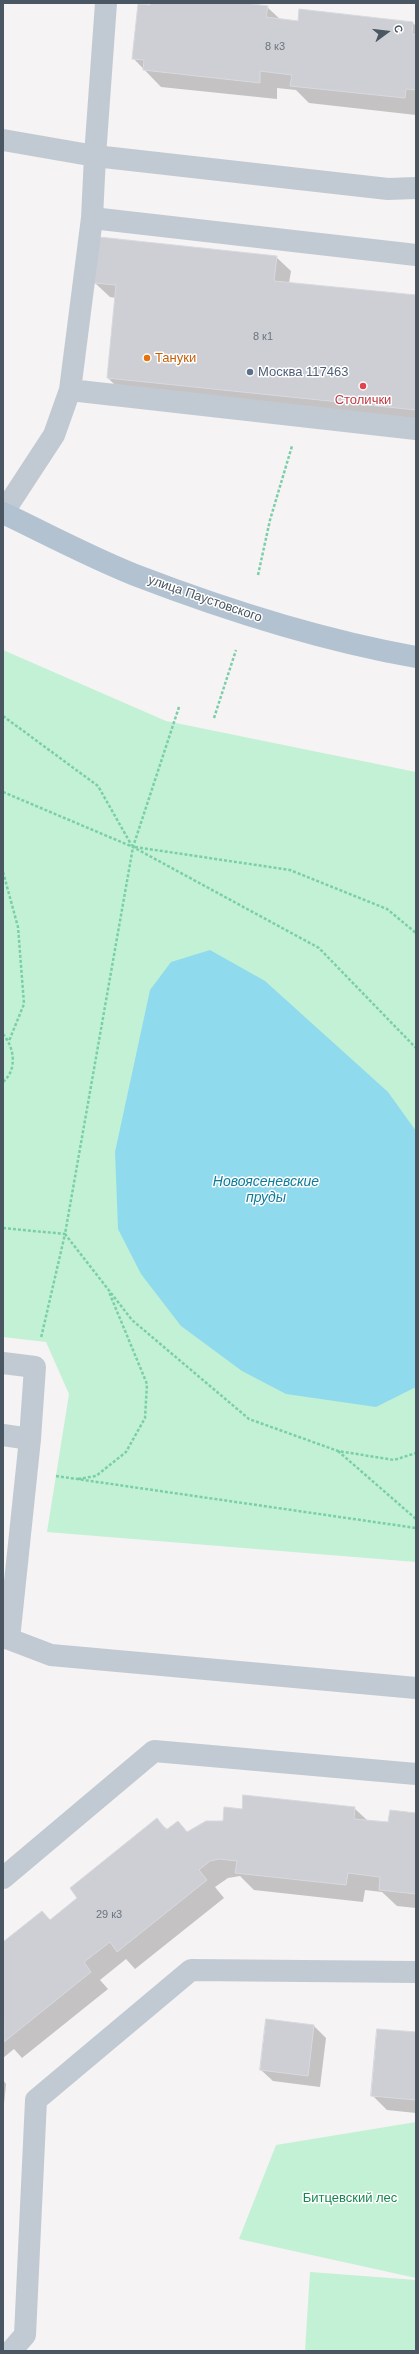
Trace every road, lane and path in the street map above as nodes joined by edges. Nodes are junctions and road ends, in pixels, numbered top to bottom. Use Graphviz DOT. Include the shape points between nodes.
graph roads {
  1 [pos="106,3"];
  2 [pos="3,140"];
  3 [pos="95,156"];
  4 [pos="416,188"];
  5 [pos="92,218"];
  6 [pos="416,255"];
  7 [pos="70,390"];
  8 [pos="301,416"];
  9 [pos="416,429"];
  10 [pos="3,513"];
  11 [pos="258,575"];
  12 [pos="236,650"];
  13 [pos="416,657"];
  14 [pos="179,707"];
  15 [pos="3,716"];
  16 [pos="214,718"];
  17 [pos="3,792"];
  18 [pos="133,847"];
  19 [pos="3,872"];
  20 [pos="416,933"];
  21 [pos="3,1034"];
  22 [pos="9,1041"];
  23 [pos="416,1042"];
  24 [pos="413,1045"];
  25 [pos="416,1048"];
  26 [pos="3,1082"];
  27 [pos="3,1228"];
  28 [pos="65,1234"];
  29 [pos="108,1288"];
  30 [pos="3,1363"];
  31 [pos="35,1367"];
  32 [pos="3,1435"];
  33 [pos="30,1439"];
  34 [pos="338,1451"];
  35 [pos="416,1453"];
  36 [pos="26,1472"];
  37 [pos="76,1479"];
  38 [pos="416,1518"];
  39 [pos="416,1528"];
  40 [pos="6,1638"];
  41 [pos="416,1688"];
  42 [pos="416,1774"];
  43 [pos="3,1878"];
  44 [pos="416,1972"];
  45 [pos="11,2351"];
  1 -- 3 [label="lane"];
  2 -- 3 [label="lane"];
  3 -- 4 [label="lane" via="388,189"];
  3 -- 5 [label="lane"];
  5 -- 6 [label="lane"];
  5 -- 7 [label="lane"];
  7 -- 8 [label="lane"];
  7 -- 10 [label="lane" via="54,435"];
  8 -- 9 [label="lane"];
  8 -- 11 [label="path" via="270,520"];
  10 -- 13 [label="main road, улица Паустовского" via="134,574 246,615 334,640"];
  12 -- 16 [label="path"];
  14 -- 18 [label="path"];
  15 -- 18 [label="path" via="98,786"];
  17 -- 18 [label="path"];
  18 -- 20 [label="path" via="290,870 387,909"];
  18 -- 24 [label="path" via="319,948"];
  18 -- 28 [label="path"];
  19 -- 22 [label="path" via="18,927 24,1004"];
  21 -- 22 [label="path"];
  22 -- 26 [label="path" via="13,1054 12,1067"];
  23 -- 24 [label="path"];
  24 -- 25 [label="path"];
  27 -- 28 [label="path"];
  28 -- 29 [label="path"];
  28 -- 31 [label="path"];
  29 -- 34 [label="path" via="132,1320 250,1418"];
  29 -- 37 [label="path" via="146,1384 145,1418 126,1452 96,1476"];
  30 -- 31 [label="lane"];
  31 -- 33 [label="lane"];
  32 -- 33 [label="lane"];
  33 -- 36 [label="lane"];
  34 -- 35 [label="path" via="394,1460"];
  34 -- 38 [label="path"];
  36 -- 37 [label="path"];
  36 -- 40 [label="lane"];
  37 -- 39 [label="path"];
  40 -- 41 [label="lane" via="51,1655"];
  42 -- 43 [label="lane" via="154,1751"];
  44 -- 45 [label="lane" via="191,1970 36,2100 26,2335"];
}
